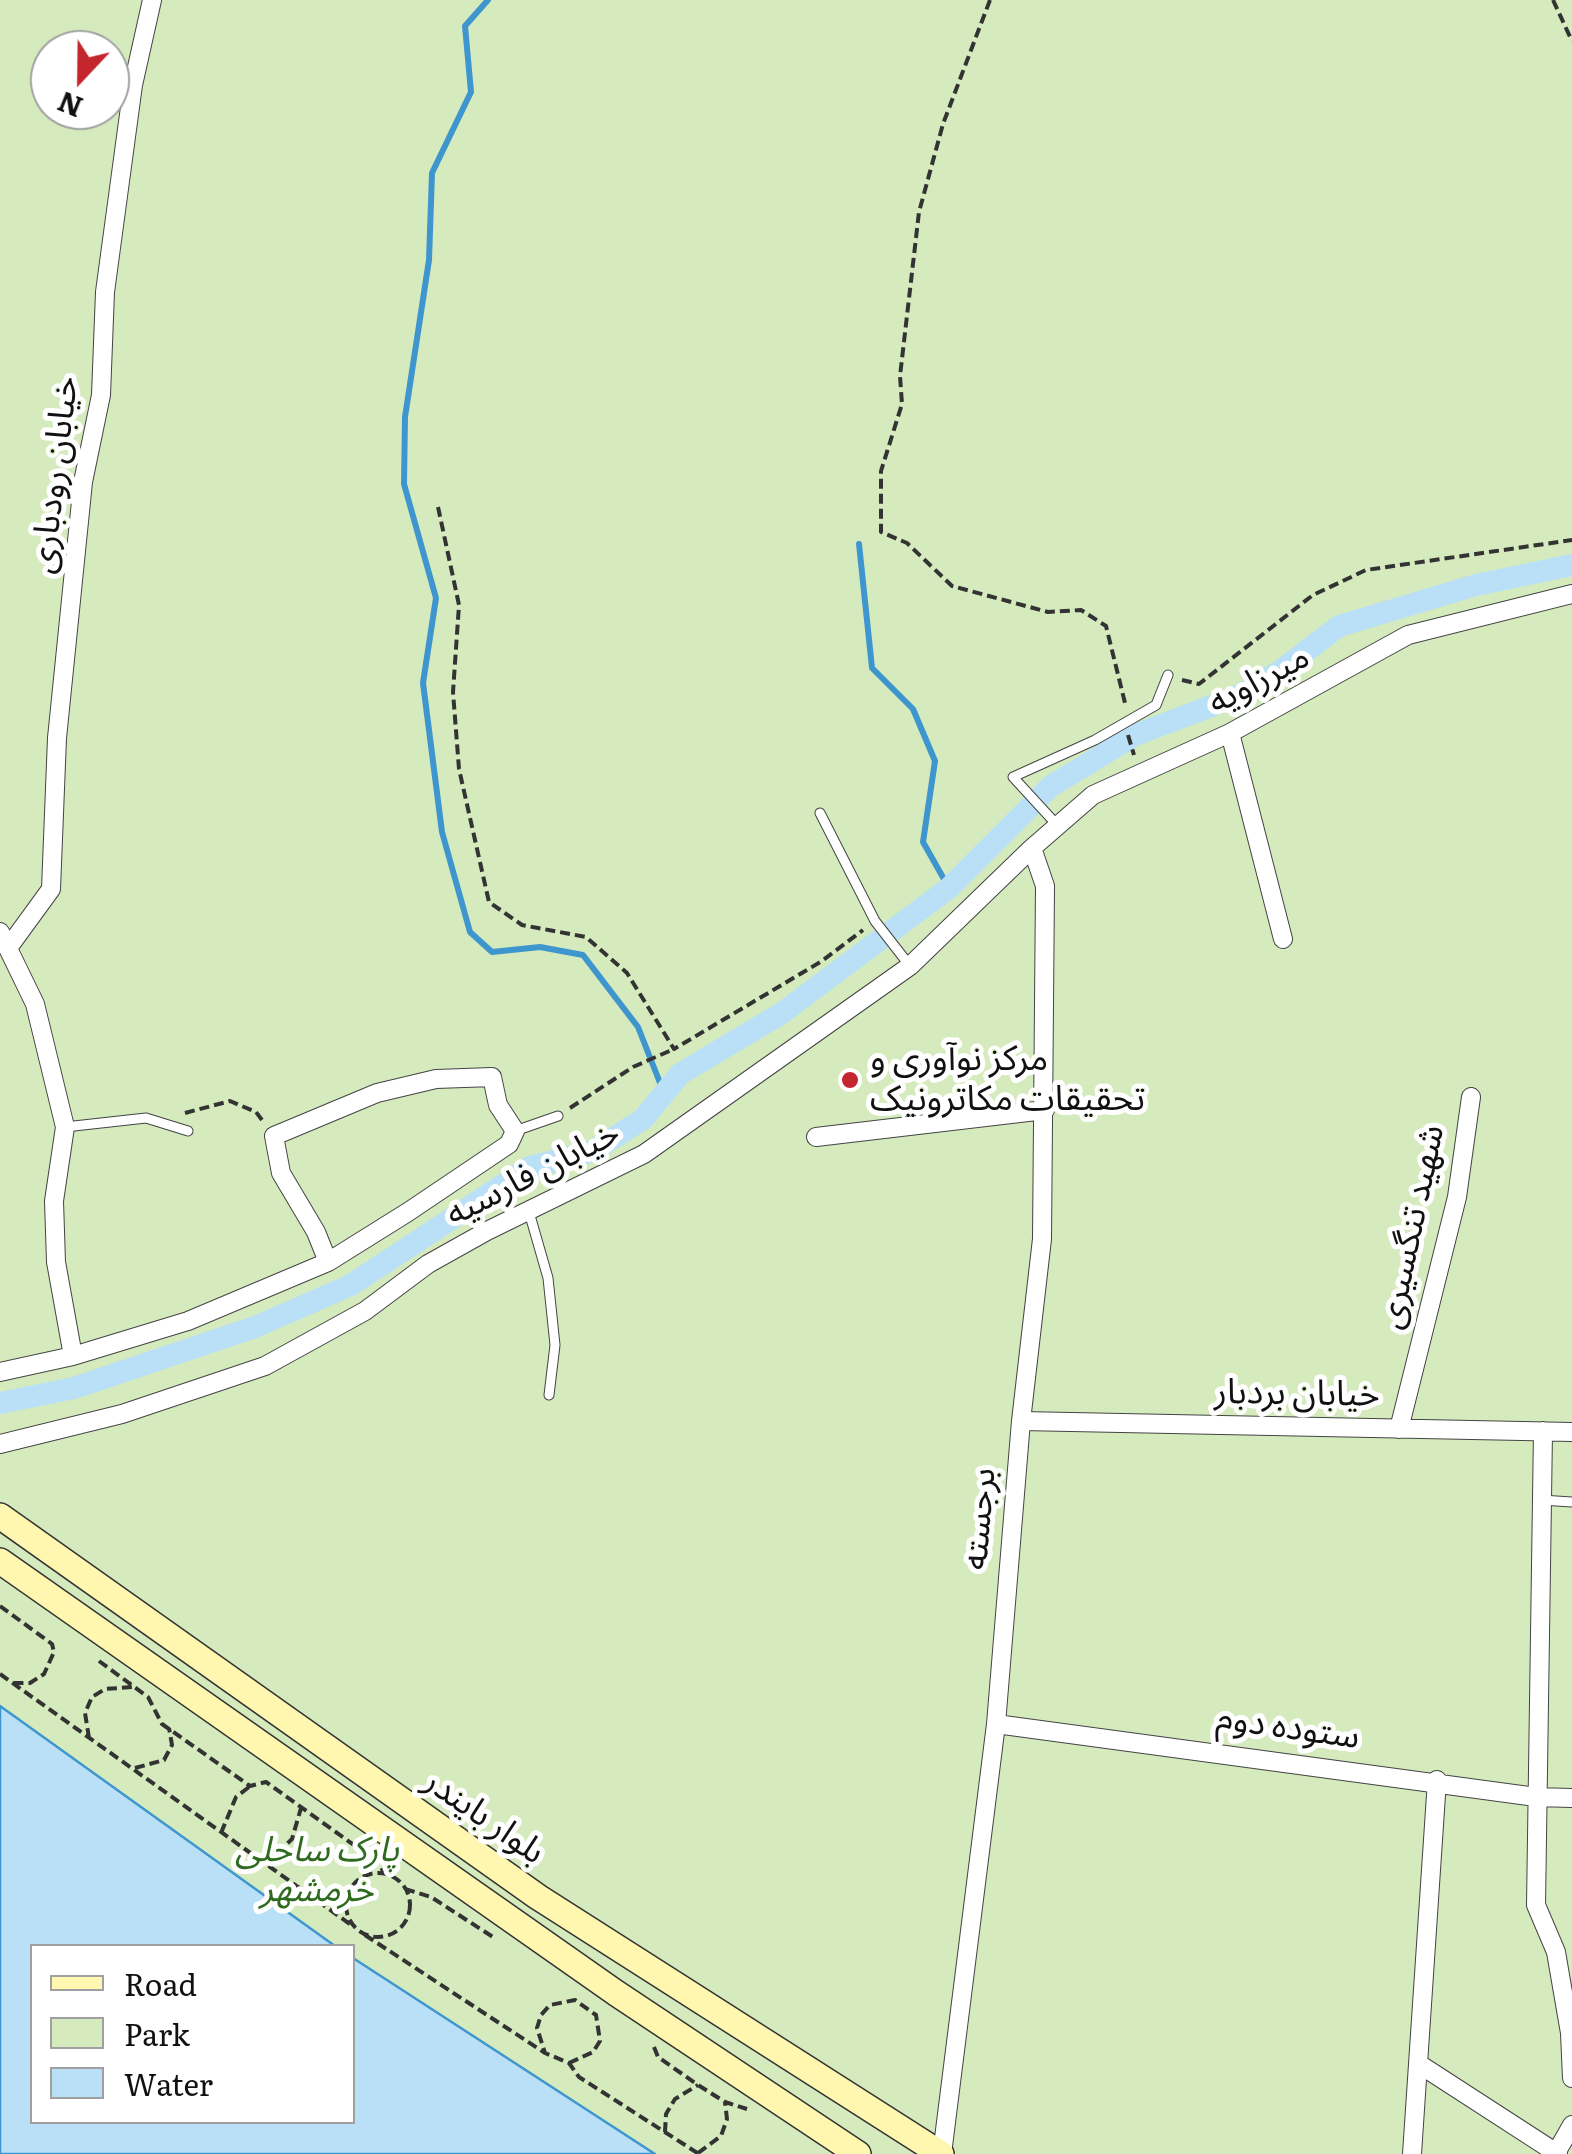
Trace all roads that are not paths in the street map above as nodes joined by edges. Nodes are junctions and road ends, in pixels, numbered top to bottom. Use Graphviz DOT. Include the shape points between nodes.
graph roads {
  1 [pos="152,0"];
  2 [pos="1572,594"];
  3 [pos="1168,676"];
  4 [pos="1230,733"];
  5 [pos="820,813"];
  6 [pos="1052,820"];
  7 [pos="1032,848"];
  8 [pos="1283,939"];
  9 [pos="4,940"];
  10 [pos="910,966"];
  11 [pos="1471,1096"];
  12 [pos="1045,1110"];
  13 [pos="558,1116"];
  14 [pos="65,1126"];
  15 [pos="188,1130"];
  16 [pos="515,1131"];
  17 [pos="816,1137"];
  18 [pos="528,1212"];
  19 [pos="328,1262"];
  20 [pos="73,1356"];
  21 [pos="0,1372"];
  22 [pos="549,1395"];
  23 [pos="1021,1422"];
  24 [pos="1399,1429"];
  25 [pos="1543,1431"];
  26 [pos="1572,1432"];
  27 [pos="0,1444"];
  28 [pos="1541,1500"];
  29 [pos="1572,1502"];
  30 [pos="0,1516"];
  31 [pos="0,1561"];
  32 [pos="996,1724"];
  33 [pos="1437,1780"];
  34 [pos="1536,1797"];
  35 [pos="1572,1798"];
  36 [pos="637,1962"];
  37 [pos="616,1994"];
  38 [pos="1419,2064"];
  39 [pos="1572,2078"];
  40 [pos="1572,2126"];
  41 [pos="858,2154"];
  42 [pos="942,2154"];
  43 [pos="1412,2154"];
  44 [pos="1557,2154"];
  1 -- 9 [label="street, خیابان رودباری" via="104,292 101,395 83,482 57,738 51,889"];
  2 -- 4 [label="street, میرزاویه" via="1408,635"];
  3 -- 6 [label="lane" via="1156,705 1128,727 1013,777"];
  4 -- 6 [label="street, میرزاویه"];
  4 -- 8 [label="street"];
  5 -- 10 [label="lane" via="878,926"];
  6 -- 7 [label="street, میرزاویه"];
  7 -- 10 [label="street, خیابان فارسیه"];
  7 -- 12 [label="street, برجسته" via="1045,886"];
  9 -- 14 [label="street" via="35,1004"];
  10 -- 18 [label="street, خیابان فارسیه" via="644,1154"];
  11 -- 24 [label="street, شهید تنگسیری" via="1457,1198"];
  12 -- 17 [label="street"];
  12 -- 23 [label="street, برجسته" via="1042,1239"];
  13 -- 16 [label="lane"];
  14 -- 15 [label="lane" via="146,1118"];
  14 -- 20 [label="street" via="54,1200 56,1262"];
  16 -- 19 [label="street, خیابان فارسیه" via="509,1144"];
  16 -- 19 [label="street, خیابان فارسیه" via="498,1105 492,1077 436,1079 377,1093 274,1136 281,1173"];
  18 -- 22 [label="lane" via="548,1278 556,1345"];
  18 -- 27 [label="street, خیابان فارسیه" via="265,1366 122,1414"];
  19 -- 20 [label="street, خیابان فارسیه" via="188,1321"];
  20 -- 21 [label="street, خیابان فارسیه"];
  23 -- 24 [label="street, خیابان بردبار"];
  23 -- 32 [label="street, برجسته"];
  24 -- 25 [label="street, خیابان بردبار"];
  25 -- 26 [label="street, خیابان بردبار"];
  25 -- 28 [label="street"];
  28 -- 29 [label="lane"];
  28 -- 34 [label="street"];
  30 -- 36 [label="street, بلوار بایندر"];
  31 -- 37 [label="street, بلوار بایندر"];
  32 -- 33 [label="street, ستوده دوم"];
  32 -- 42 [label="street, برجسته"];
  33 -- 34 [label="street, ستوده دوم"];
  33 -- 38 [label="street"];
  34 -- 35 [label="street, ستوده دوم"];
  34 -- 39 [label="street" via="1536,1905 1556,1952"];
  36 -- 37 [label="street"];
  36 -- 42 [label="street, بلوار بایندر"];
  37 -- 41 [label="street, بلوار بایندر"];
  38 -- 43 [label="street"];
  38 -- 44 [label="street"];
  40 -- 44 [label="street"];
}
